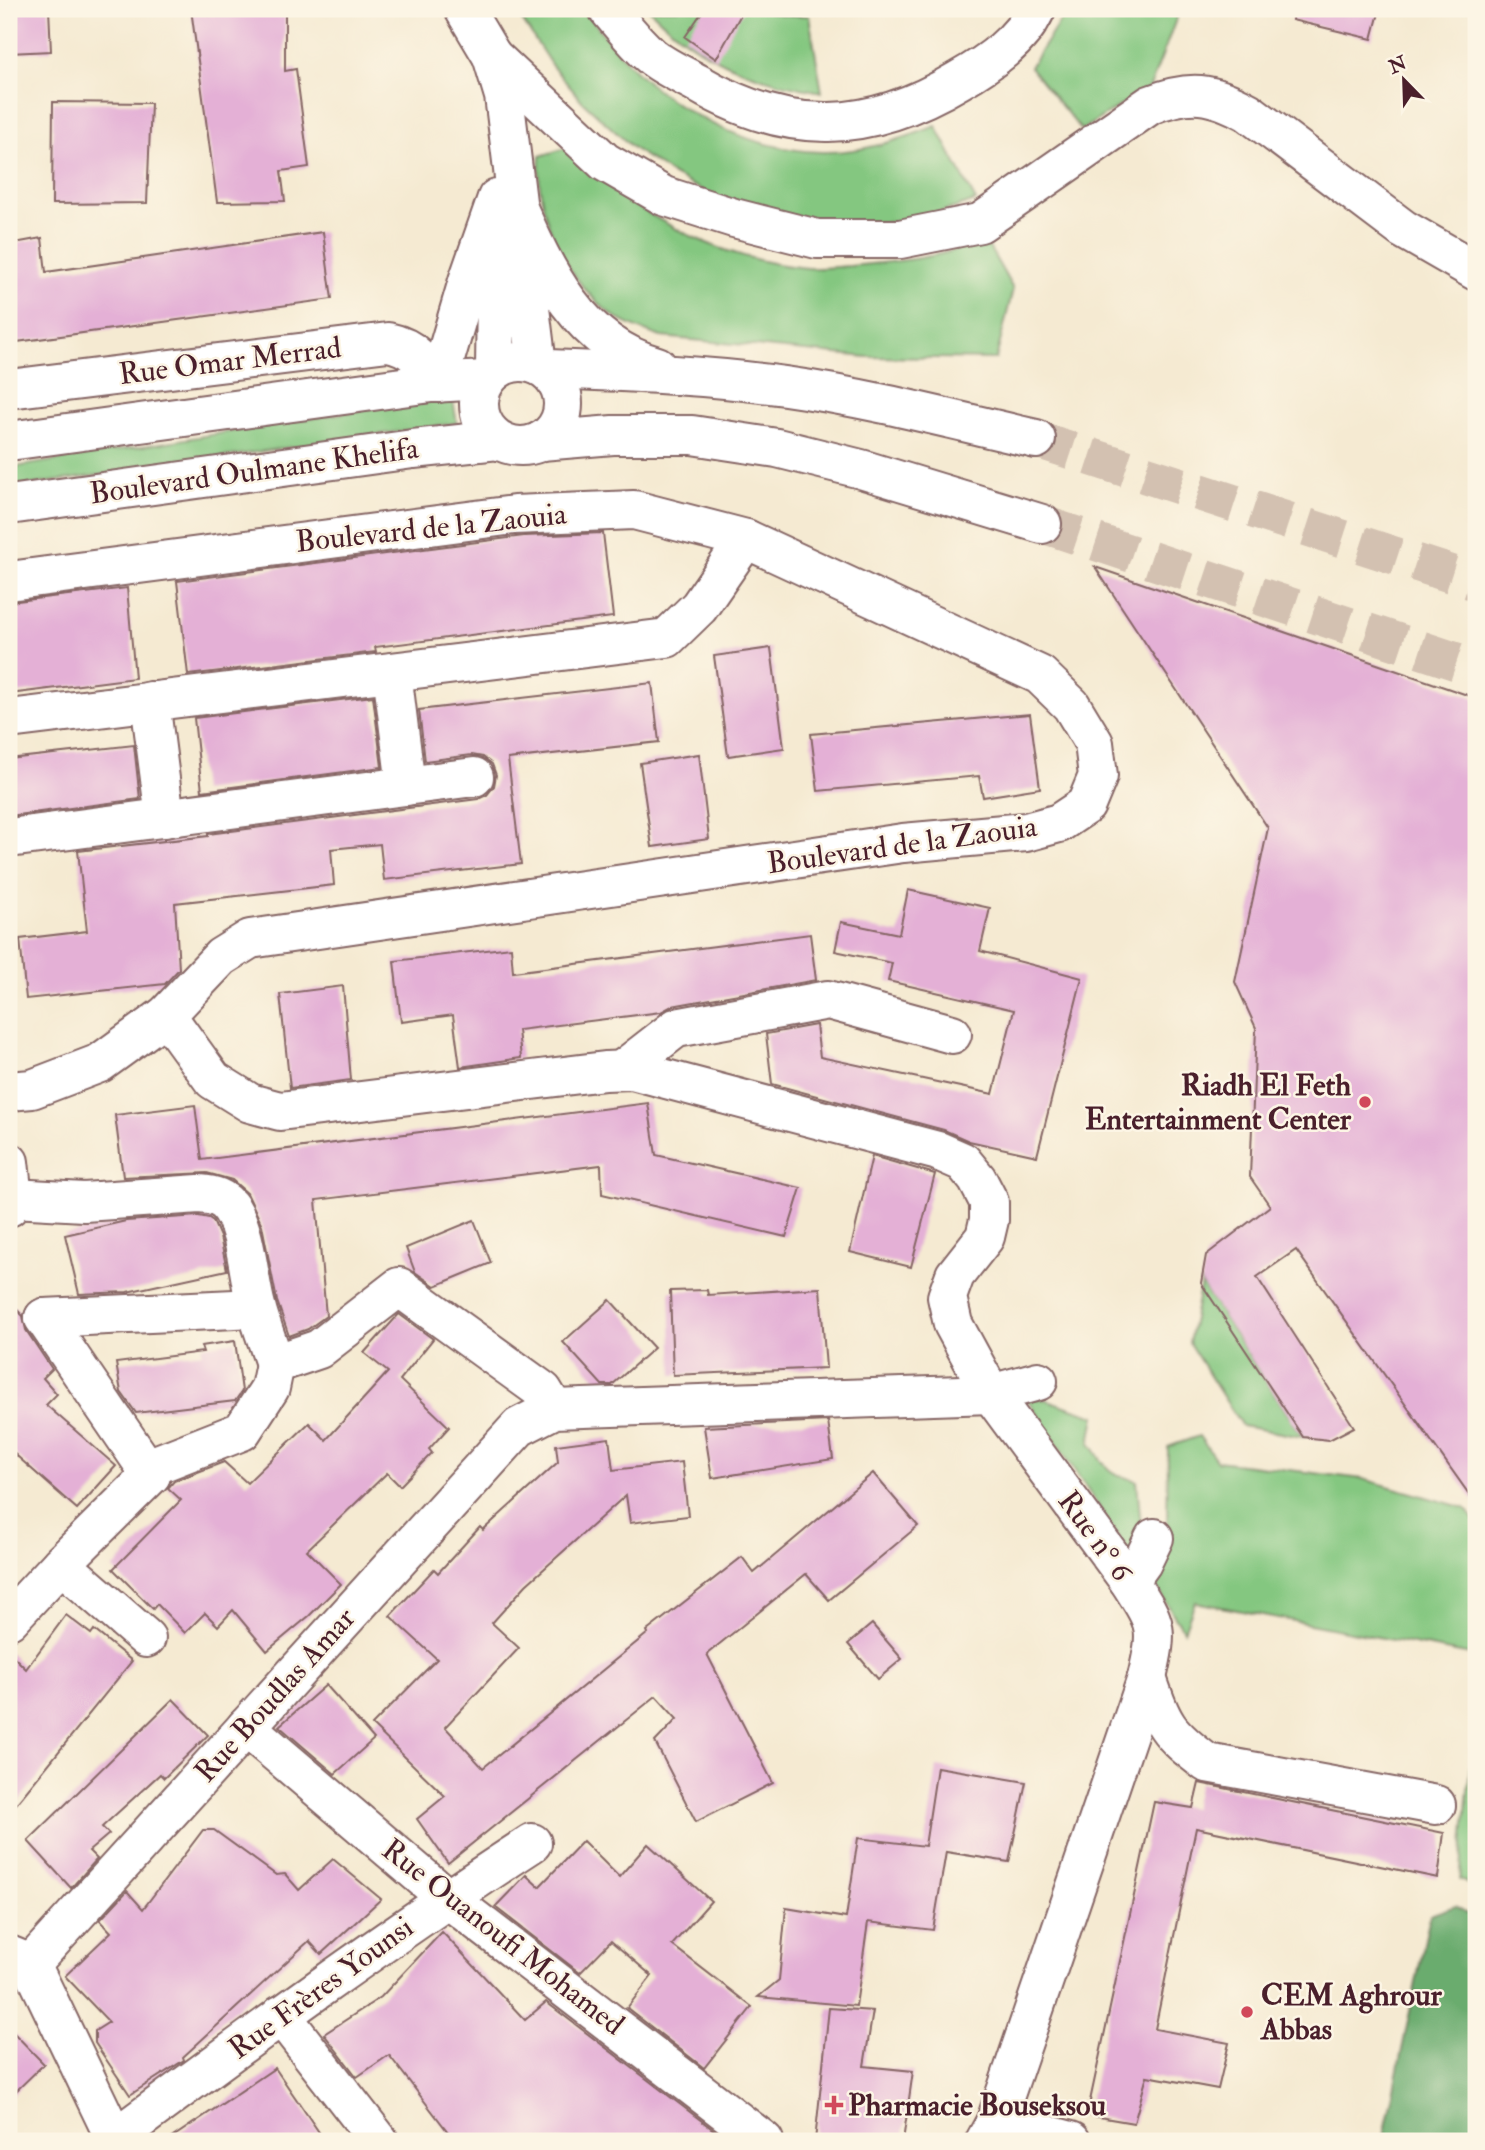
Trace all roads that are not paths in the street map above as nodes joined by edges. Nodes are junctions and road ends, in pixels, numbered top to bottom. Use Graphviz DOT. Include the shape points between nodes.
graph roads {
  1 [pos="464,9"];
  2 [pos="608,9"];
  3 [pos="1036,9"];
  4 [pos="492,56"];
  5 [pos="507,201"];
  6 [pos="1476,271"];
  7 [pos="541,367"];
  8 [pos="491,375"];
  9 [pos="699,377"];
  10 [pos="435,383"];
  11 [pos="9,389"];
  12 [pos="1036,439"];
  13 [pos="498,440"];
  14 [pos="9,441"];
  15 [pos="541,441"];
  16 [pos="9,505"];
  17 [pos="1042,524"];
  18 [pos="746,539"];
  19 [pos="9,581"];
  20 [pos="392,671"];
  21 [pos="150,701"];
  22 [pos="9,719"];
  23 [pos="474,777"];
  24 [pos="406,786"];
  25 [pos="165,818"];
  26 [pos="9,838"];
  27 [pos="166,1015"];
  28 [pos="952,1034"];
  29 [pos="622,1070"];
  30 [pos="9,1091"];
  31 [pos="10,1189"];
  32 [pos="256,1308"];
  33 [pos="275,1364"];
  34 [pos="1038,1381"];
  35 [pos="991,1394"];
  36 [pos="554,1409"];
  37 [pos="151,1475"];
  38 [pos="1154,1538"];
  39 [pos="61,1564"];
  40 [pos="1129,1581"];
  41 [pos="9,1620"];
  42 [pos="146,1638"];
  43 [pos="1147,1678"];
  44 [pos="246,1727"];
  45 [pos="1436,1805"];
  46 [pos="532,1843"];
  47 [pos="447,1898"];
  48 [pos="20,1960"];
  49 [pos="281,2015"];
  50 [pos="990,2131"];
  51 [pos="116,2140"];
  52 [pos="379,2141"];
  53 [pos="764,2141"];
  54 [pos="1071,2141"];
  1 -- 4 [label="street"];
  2 -- 3 [label="street" via="652,57 713,93 762,114 800,122 870,118 947,88 1003,52"];
  4 -- 5 [label="street" via="506,104"];
  4 -- 6 [label="street" via="605,162 664,196 817,239 900,239 980,223 1150,105 1176,95 1205,95 1248,112 1403,229"];
  5 -- 7 [label="street"];
  5 -- 8 [label="street"];
  5 -- 9 [label="street" via="584,324 629,355"];
  5 -- 10 [label="street" via="468,281"];
  7 -- 8 [label="street" via="515,362"];
  7 -- 9 [label="street"];
  7 -- 15 [label="street" via="560,388 562,412"];
  8 -- 10 [label="street"];
  8 -- 13 [label="street" via="480,392 478,406 488,431"];
  9 -- 12 [label="street" via="865,400"];
  10 -- 11 [label="street, Rue Omar Merrad" via="412,350 387,342"];
  10 -- 14 [label="street"];
  13 -- 15 [label="street" via="519,446"];
  13 -- 16 [label="street, Boulevard Oulmane Khelifa"];
  15 -- 17 [label="street" via="692,435 777,448"];
  18 -- 19 [label="street, Boulevard de la Zaouia" via="634,510 514,514"];
  18 -- 20 [label="street" via="699,607 667,638"];
  18 -- 27 [label="street, Boulevard de la Zaouia" via="1040,675 1071,705 1094,743 1098,776 1086,805 1059,823 1027,832 903,843 250,939 221,957"];
  20 -- 21 [label="street"];
  20 -- 24 [label="street"];
  21 -- 22 [label="street"];
  21 -- 25 [label="street"];
  23 -- 24 [label="street"];
  24 -- 25 [label="street"];
  25 -- 26 [label="street"];
  27 -- 29 [label="street" via="213,1080 250,1102 280,1111"];
  27 -- 30 [label="street, Boulevard de la Zaouia" via="100,1063 32,1089"];
  28 -- 29 [label="street" via="828,1000 676,1028"];
  29 -- 35 [label="street, Rue n° 6" via="937,1151 963,1163 989,1202 989,1220 985,1237 955,1275 947,1297 953,1324"];
  31 -- 32 [label="street" via="84,1202 214,1195 225,1201 238,1224"];
  32 -- 33 [label="street"];
  32 -- 37 [label="street" via="44,1318"];
  33 -- 36 [label="street" via="319,1349 399,1287 543,1391"];
  33 -- 37 [label="street" via="270,1388 242,1431 150,1467"];
  34 -- 35 [label="street"];
  35 -- 36 [label="street"];
  35 -- 40 [label="street, Rue n° 6"];
  36 -- 44 [label="street, Rue Boudlas Amar" via="519,1427"];
  37 -- 39 [label="street"];
  38 -- 40 [label="street"];
  39 -- 41 [label="street"];
  39 -- 42 [label="street"];
  40 -- 43 [label="street, Rue n° 6" via="1155,1626"];
  43 -- 45 [label="street" via="1161,1719 1177,1740 1207,1763"];
  43 -- 50 [label="street, Rue n° 6"];
  44 -- 47 [label="street, Rue Ouanoufi Mohamed"];
  44 -- 48 [label="street, Rue Boudlas Amar"];
  46 -- 47 [label="street, Rue Frères Younsi"];
  47 -- 49 [label="street, Rue Frères Younsi"];
  47 -- 53 [label="street, Rue Ouanoufi Mohamed"];
  48 -- 51 [label="street"];
  49 -- 51 [label="street, Rue Frères Younsi"];
  49 -- 52 [label="street"];
  50 -- 54 [label="street"];
}
